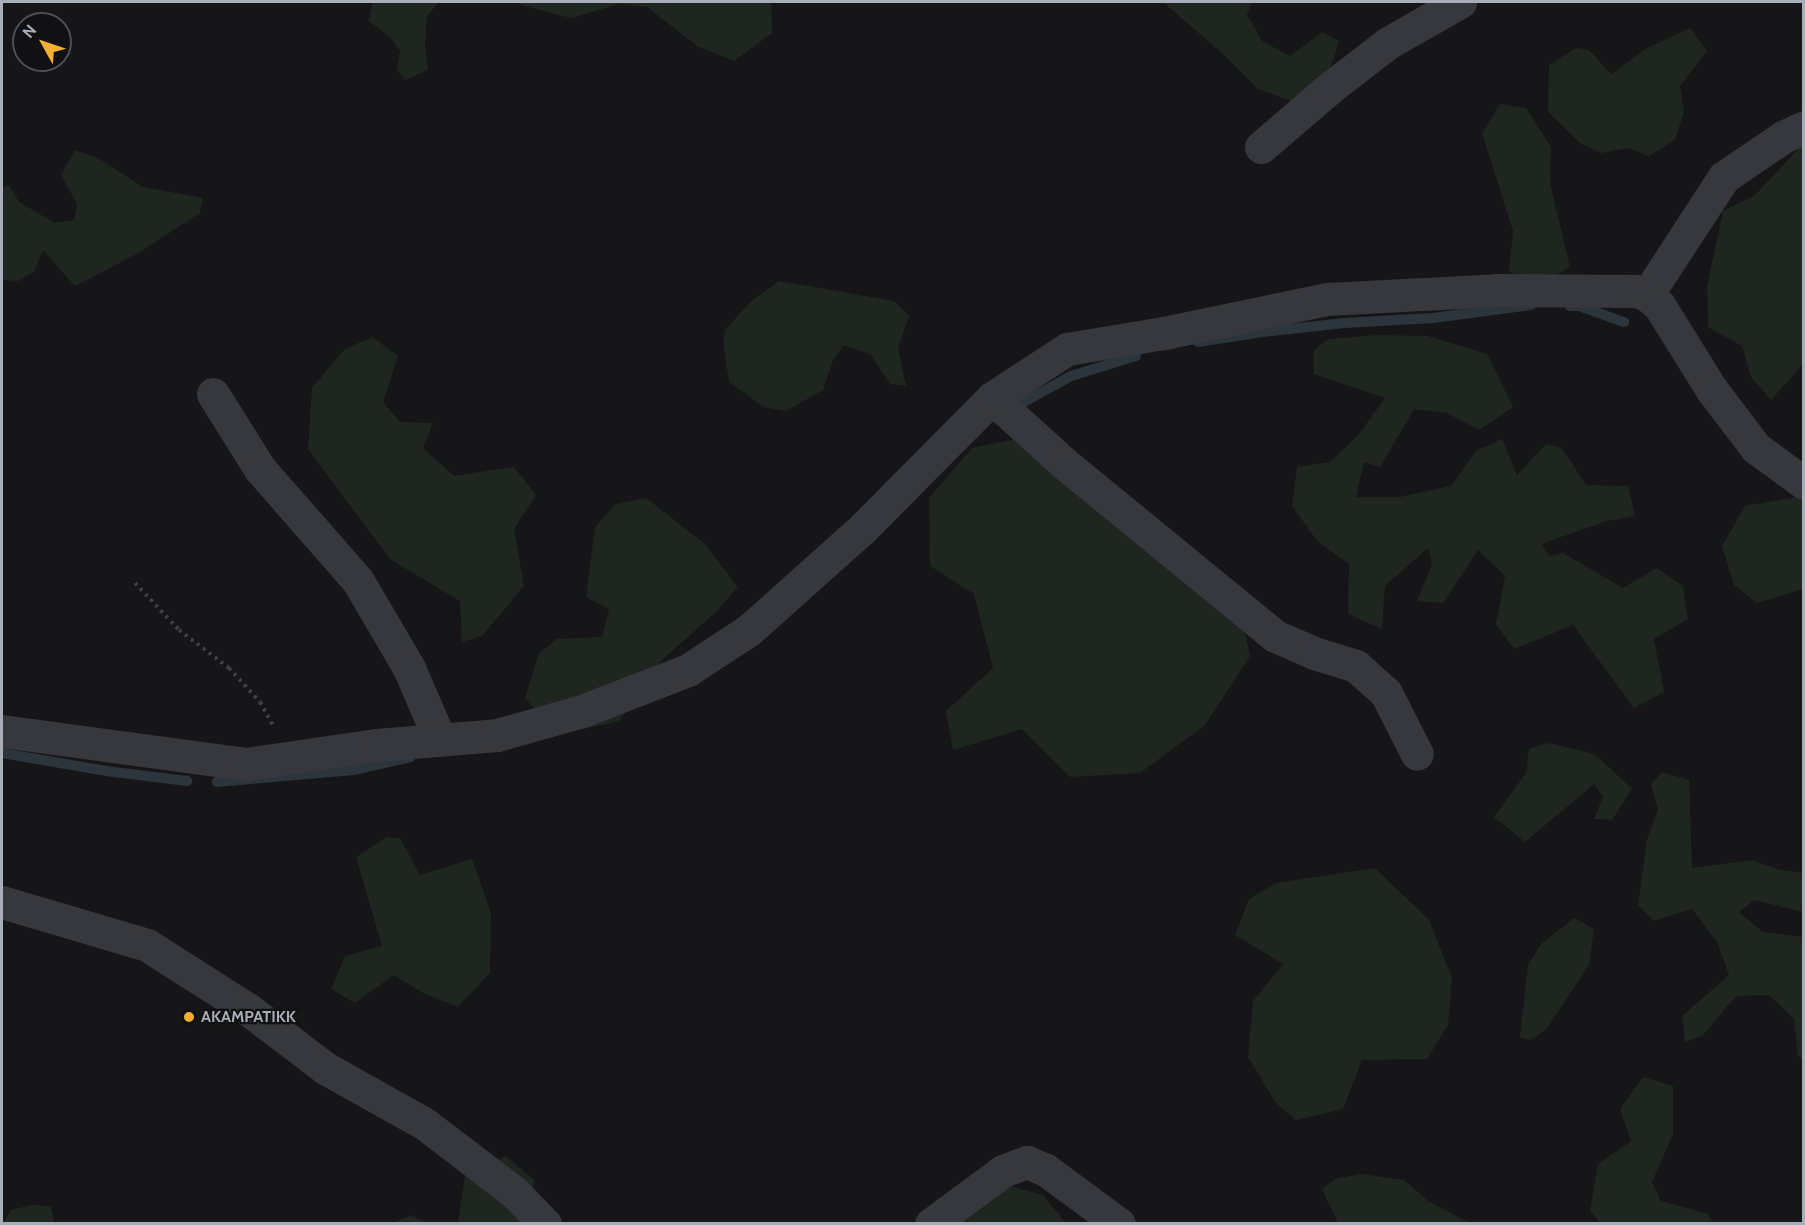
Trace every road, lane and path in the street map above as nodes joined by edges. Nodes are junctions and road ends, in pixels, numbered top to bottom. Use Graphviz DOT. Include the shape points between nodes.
graph roads {
  1 [pos="1460,2"];
  2 [pos="1803,127"];
  3 [pos="1261,147"];
  4 [pos="1647,295"];
  5 [pos="213,394"];
  6 [pos="992,398"];
  7 [pos="1803,483"];
  8 [pos="135,583"];
  9 [pos="2,731"];
  10 [pos="440,740"];
  11 [pos="1418,754"];
  12 [pos="285,759"];
  13 [pos="2,902"];
  14 [pos="545,1224"];
  15 [pos="931,1224"];
  16 [pos="1119,1224"];
  1 -- 3 [label="street" via="1388,43"];
  2 -- 4 [label="street" via="1724,177"];
  4 -- 6 [label="street" via="1636,291 1497,290 1327,299 1067,349"];
  4 -- 7 [label="street" via="1659,305 1712,390 1756,448"];
  5 -- 10 [label="street" via="260,469 358,581 409,668"];
  6 -- 10 [label="street" via="863,528 749,630 688,670 582,711 497,735"];
  6 -- 11 [label="street" via="1065,464 1275,636 1356,666 1386,693"];
  8 -- 12 [label="path" via="179,630 228,668 260,702"];
  9 -- 12 [label="street" via="247,764"];
  10 -- 12 [label="street"];
  13 -- 14 [label="street" via="147,945 249,1010 325,1068 425,1124 514,1192"];
  15 -- 16 [label="street" via="1003,1171 1027,1162 1046,1170"];
}
